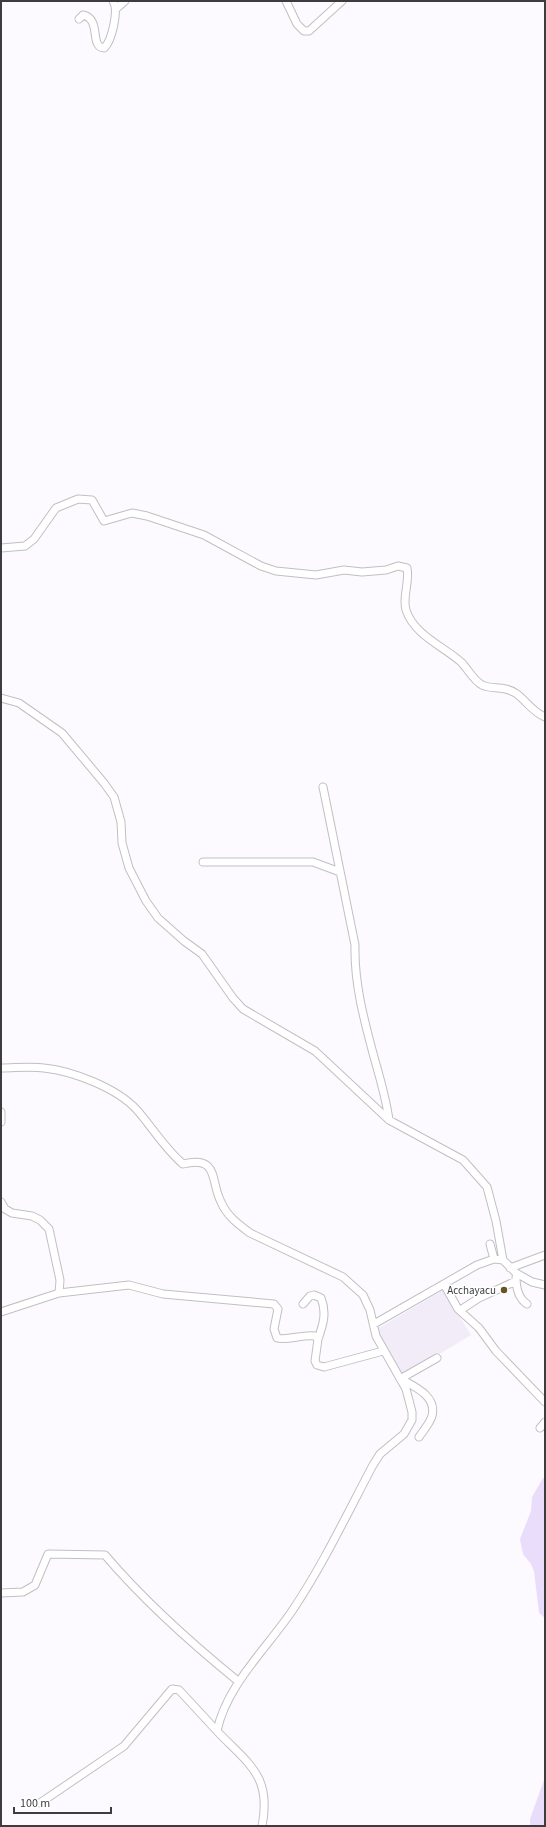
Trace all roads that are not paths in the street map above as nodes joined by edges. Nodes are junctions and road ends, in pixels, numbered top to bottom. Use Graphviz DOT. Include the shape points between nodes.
graph roads {
  1 [pos="113,1"];
  2 [pos="125,1"];
  3 [pos="286,1"];
  4 [pos="342,1"];
  5 [pos="116,9"];
  6 [pos="79,18"];
  7 [pos="1,548"];
  8 [pos="1,698"];
  9 [pos="545,717"];
  10 [pos="323,787"];
  11 [pos="203,862"];
  12 [pos="340,872"];
  13 [pos="1,1068"];
  14 [pos="1,1112"];
  15 [pos="389,1120"];
  16 [pos="1,1122"];
  17 [pos="1,1202"];
  18 [pos="490,1244"];
  19 [pos="545,1255"];
  20 [pos="494,1259"];
  21 [pos="503,1260"];
  22 [pos="513,1270"];
  23 [pos="516,1281"];
  24 [pos="444,1284"];
  25 [pos="545,1285"];
  26 [pos="59,1293"];
  27 [pos="303,1304"];
  28 [pos="527,1304"];
  29 [pos="462,1309"];
  30 [pos="1,1312"];
  31 [pos="374,1324"];
  32 [pos="318,1339"];
  33 [pos="383,1351"];
  34 [pos="437,1358"];
  35 [pos="400,1379"];
  36 [pos="545,1402"];
  37 [pos="419,1437"];
  38 [pos="1,1593"];
  39 [pos="239,1682"];
  40 [pos="217,1731"];
  41 [pos="40,1803"];
  42 [pos="262,1826"];
  1 -- 5 [label="street"];
  2 -- 5 [label="street"];
  3 -- 4 [label="street" via="297,24 304,31 309,31"];
  5 -- 6 [label="street" via="109,44 104,48 97,44 93,21 89,16 83,15"];
  7 -- 9 [label="street" via="25,546 56,508 78,499 92,500 104,521 132,513 147,516 204,535 276,572 316,575 344,570 362,572 398,566 407,568 409,577 405,597 406,610 412,622 432,642 461,663 482,685 511,691 536,713"];
  8 -- 15 [label="street" via="19,703 62,733 104,783 114,798 129,868 158,918 202,954 243,1009 315,1051"];
  10 -- 12 [label="street"];
  11 -- 12 [label="street" via="313,862"];
  12 -- 15 [label="street" via="355,945 356,976"];
  13 -- 31 [label="street" via="66,1071 125,1099 177,1160 182,1164 202,1164 214,1172 220,1201 238,1225 344,1277 363,1295"];
  14 -- 16 [label="street"];
  15 -- 21 [label="street" via="463,1160 474,1171 487,1187 498,1227"];
  17 -- 26 [label="street" via="4,1209 36,1218 50,1229 60,1280"];
  18 -- 20 [label="street"];
  19 -- 22 [label="street"];
  20 -- 21 [label="street"];
  20 -- 24 [label="street" via="477,1265"];
  21 -- 22 [label="street"];
  22 -- 23 [label="street"];
  22 -- 25 [label="street" via="532,1282"];
  23 -- 28 [label="street" via="518,1292"];
  23 -- 29 [label="street"];
  24 -- 31 [label="street"];
  24 -- 36 [label="street" via="458,1309 479,1328 496,1351"];
  26 -- 30 [label="street"];
  26 -- 32 [label="street" via="129,1285 163,1294 274,1304 278,1309 274,1329 277,1338 305,1335"];
  27 -- 32 [label="street" via="314,1295 321,1298 325,1307"];
  31 -- 33 [label="street"];
  32 -- 33 [label="street" via="315,1361 317,1365 324,1367"];
  33 -- 35 [label="street"];
  34 -- 35 [label="street"];
  35 -- 37 [label="street" via="428,1396 432,1404 432,1416"];
  35 -- 39 [label="street" via="410,1398 412,1420 404,1434 380,1454 373,1464 307,1587"];
  38 -- 39 [label="street" via="23,1592 35,1585 48,1554 105,1555 188,1641"];
  39 -- 40 [label="street" via="220,1717"];
  40 -- 41 [label="street" via="179,1690 172,1689 124,1746"];
  40 -- 42 [label="street" via="246,1760 259,1778 264,1803"];
}
